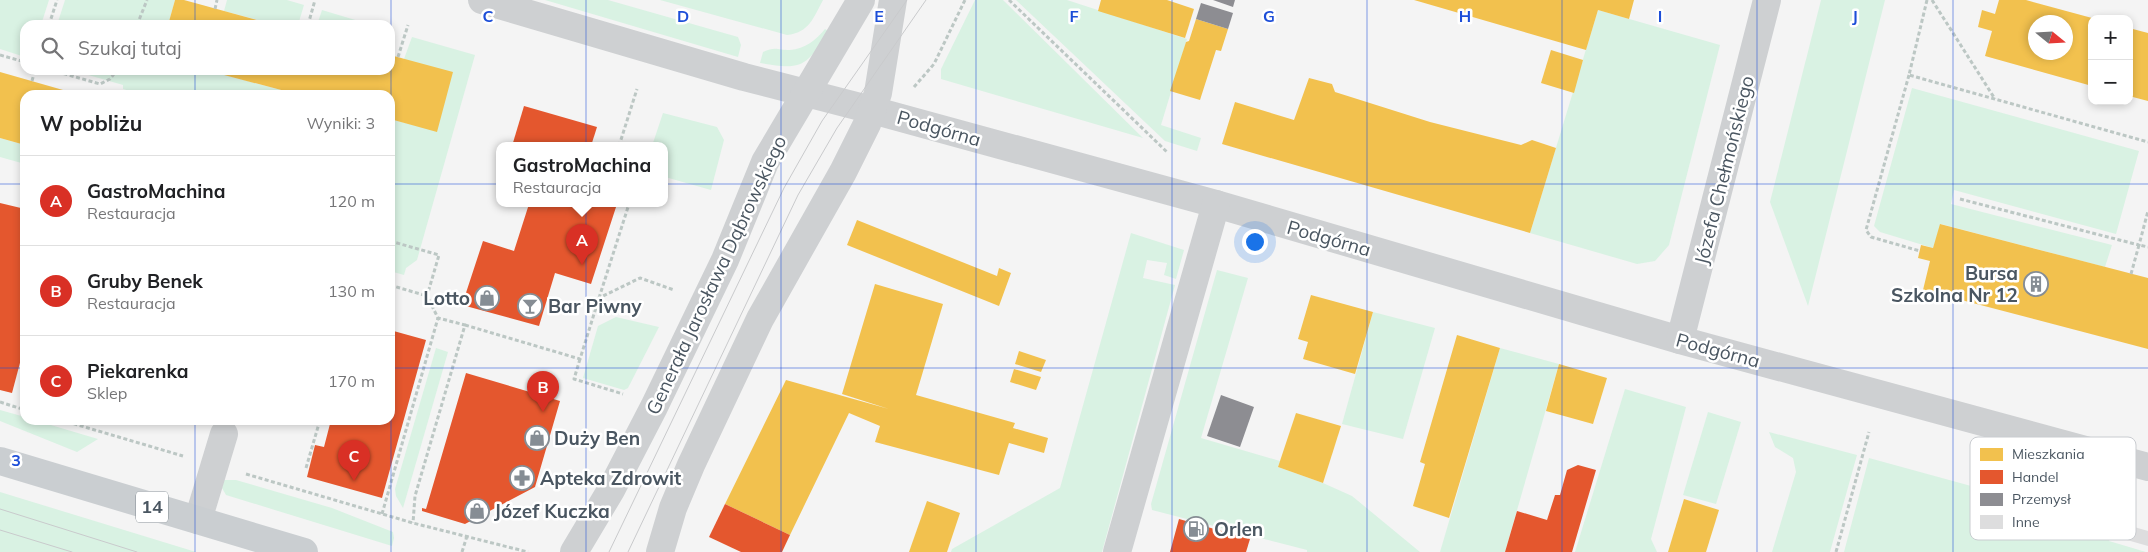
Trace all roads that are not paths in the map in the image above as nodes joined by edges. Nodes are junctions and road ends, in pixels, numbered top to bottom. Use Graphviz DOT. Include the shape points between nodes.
graph roads {
  1 [pos="482,0"];
  2 [pos="861,0"];
  3 [pos="893,0"];
  4 [pos="1767,0"];
  5 [pos="806,92"];
  6 [pos="872,110"];
  7 [pos="1216,204"];
  8 [pos="1680,340"];
  9 [pos="224,434"];
  10 [pos="2037,437"];
  11 [pos="0,461"];
  12 [pos="198,520"];
  13 [pos="304,552"];
  14 [pos="574,552"];
  15 [pos="660,552"];
  16 [pos="1117,552"];
  1 -- 5 [label="street, Podgórna" via="733,74"];
  2 -- 5 [label="street, Generała Jarosława Dąbrowskiego"];
  3 -- 6 [label="street" via="878,93"];
  4 -- 8 [label="street, Józefa Chełmońskiego"];
  5 -- 6 [label="street, Podgórna"];
  5 -- 14 [label="street, Generała Jarosława Dąbrowskiego" via="764,162 725,260 631,454"];
  6 -- 7 [label="street, Podgórna"];
  6 -- 15 [label="street" via="843,172 756,328 691,465 673,508"];
  7 -- 8 [label="street, Podgórna"];
  7 -- 16 [label="street"];
  8 -- 10 [label="street, Podgórna"];
  9 -- 12 [label="street"];
  11 -- 12 [label="main road, 14"];
  12 -- 13 [label="main road, 14"];
}
